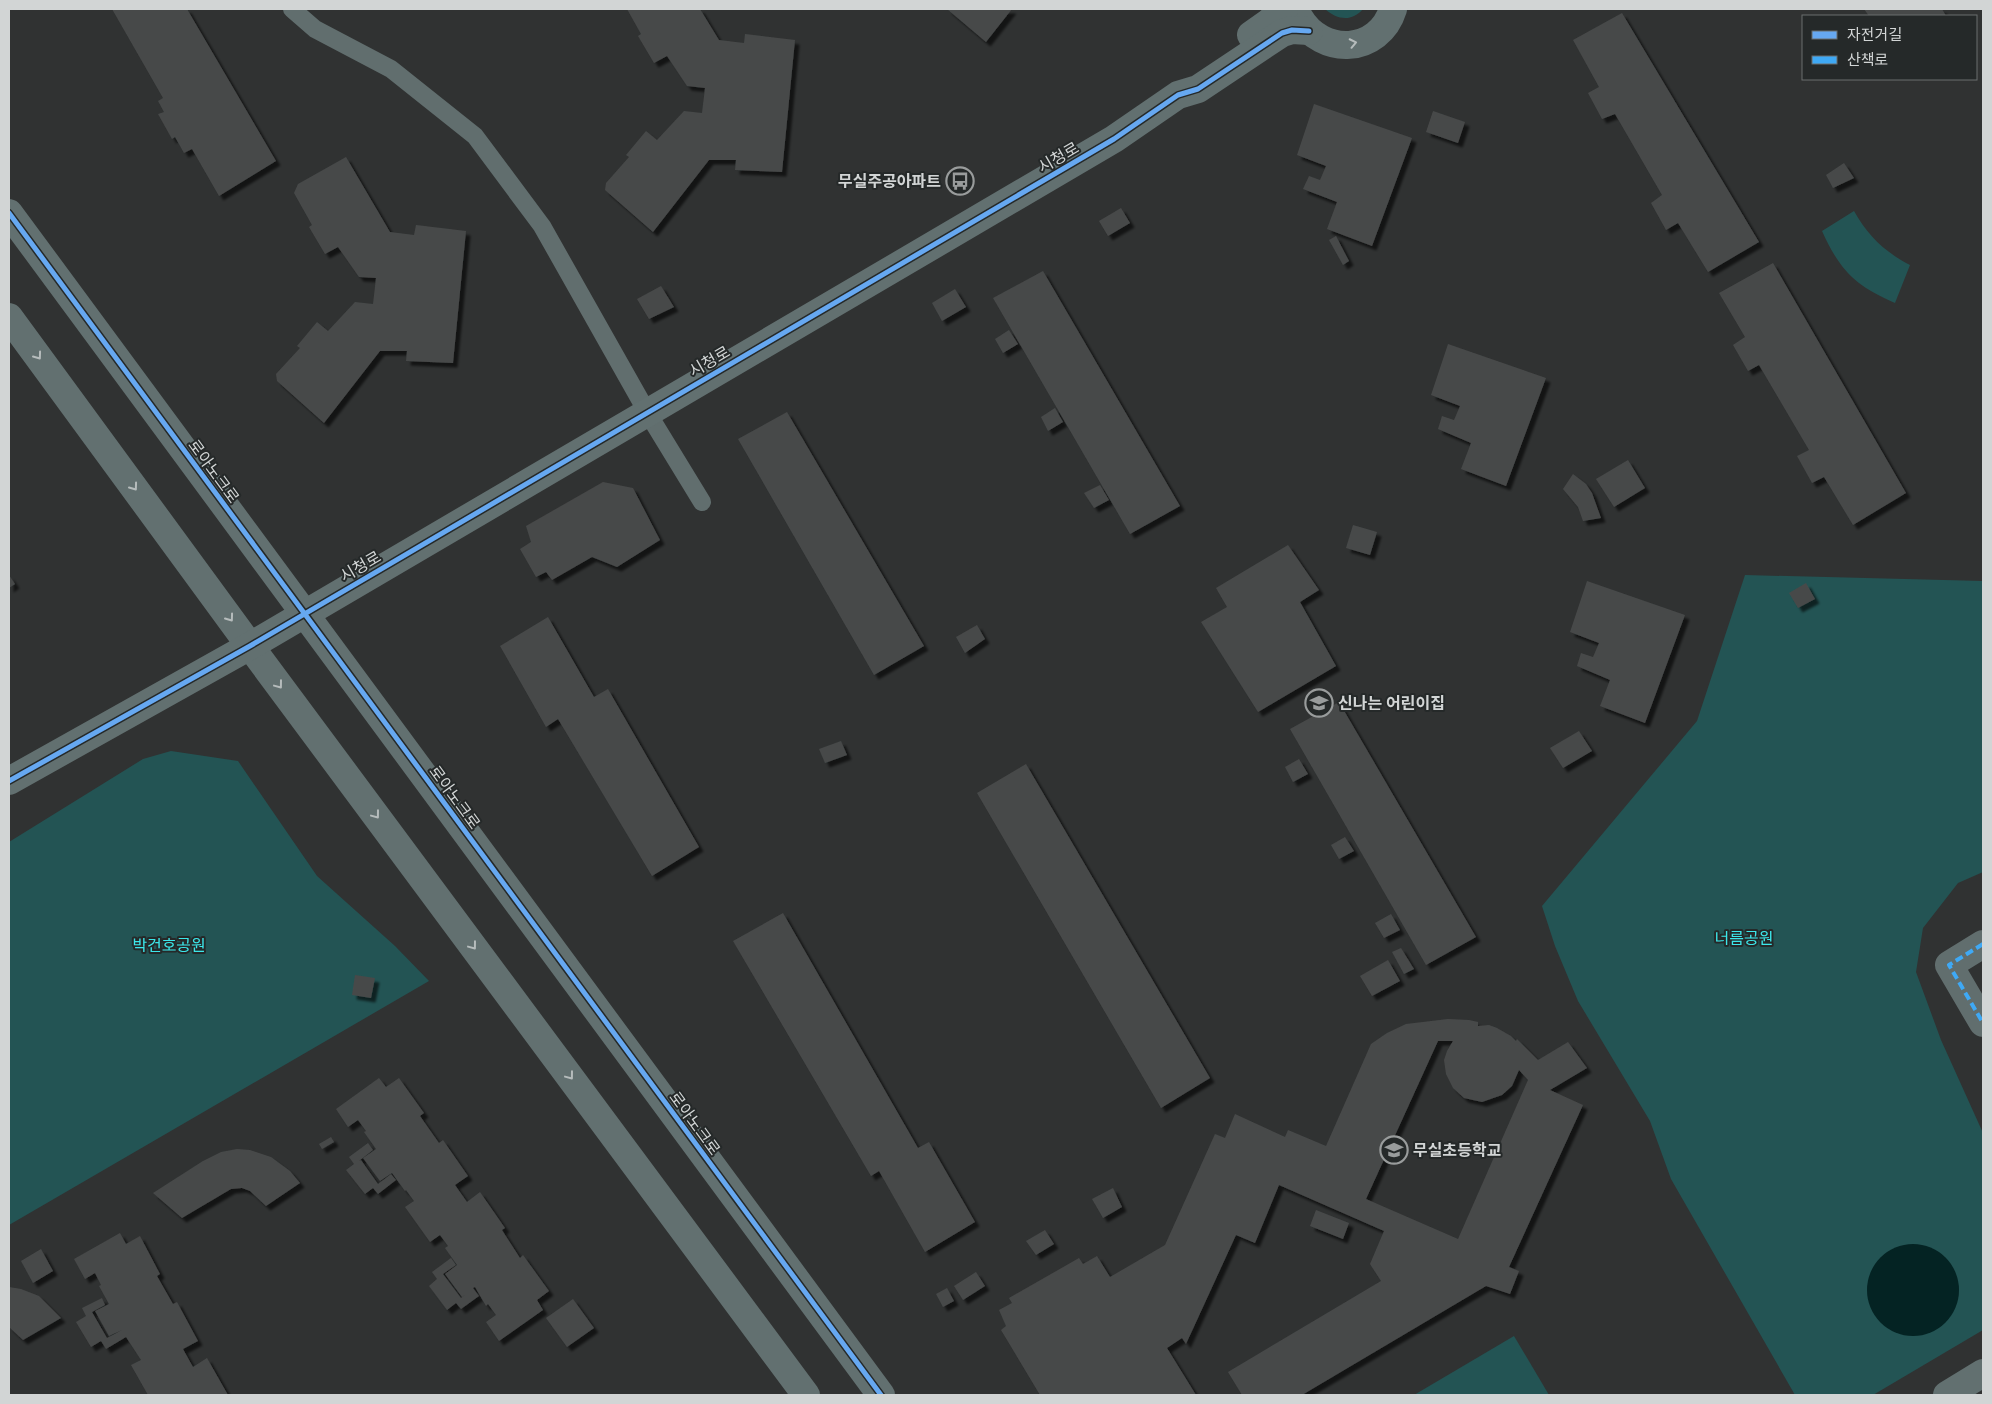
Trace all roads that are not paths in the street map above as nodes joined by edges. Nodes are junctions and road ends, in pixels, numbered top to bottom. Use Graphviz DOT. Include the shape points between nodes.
graph roads {
  1 [pos="292,9"];
  2 [pos="1284,9"];
  3 [pos="1393,9"];
  4 [pos="1302,20"];
  5 [pos="1178,95"];
  6 [pos="9,213"];
  7 [pos="9,317"];
  8 [pos="647,412"];
  9 [pos="702,502"];
  10 [pos="304,613"];
  11 [pos="250,646"];
  12 [pos="9,781"];
  13 [pos="1983,944"];
  14 [pos="1983,1023"];
  15 [pos="1983,1373"];
  16 [pos="806,1395"];
  17 [pos="881,1395"];
  18 [pos="1947,1395"];
  1 -- 8 [label="lane" via="315,29 391,69 475,136 542,226"];
  2 -- 5 [label="street" via="1190,76"];
  4 -- 3 [label="street, one-way" via="1320,40 1347,45 1365,41 1379,31"];
  4 -- 5 [label="street" via="1292,30 1282,33 1198,89"];
  5 -- 8 [label="street, 시청로" via="1114,139"];
  6 -- 10 [label="street, 로아노크로"];
  7 -- 11 [label="street, one-way"];
  8 -- 9 [label="lane"];
  8 -- 10 [label="street, 시청로"];
  10 -- 11 [label="street, 시청로"];
  10 -- 17 [label="street, 로아노크로"];
  11 -- 12 [label="street"];
  11 -- 16 [label="street, one-way"];
  13 -- 14 [label="street" via="1949,965"];
  15 -- 18 [label="street"];
}
